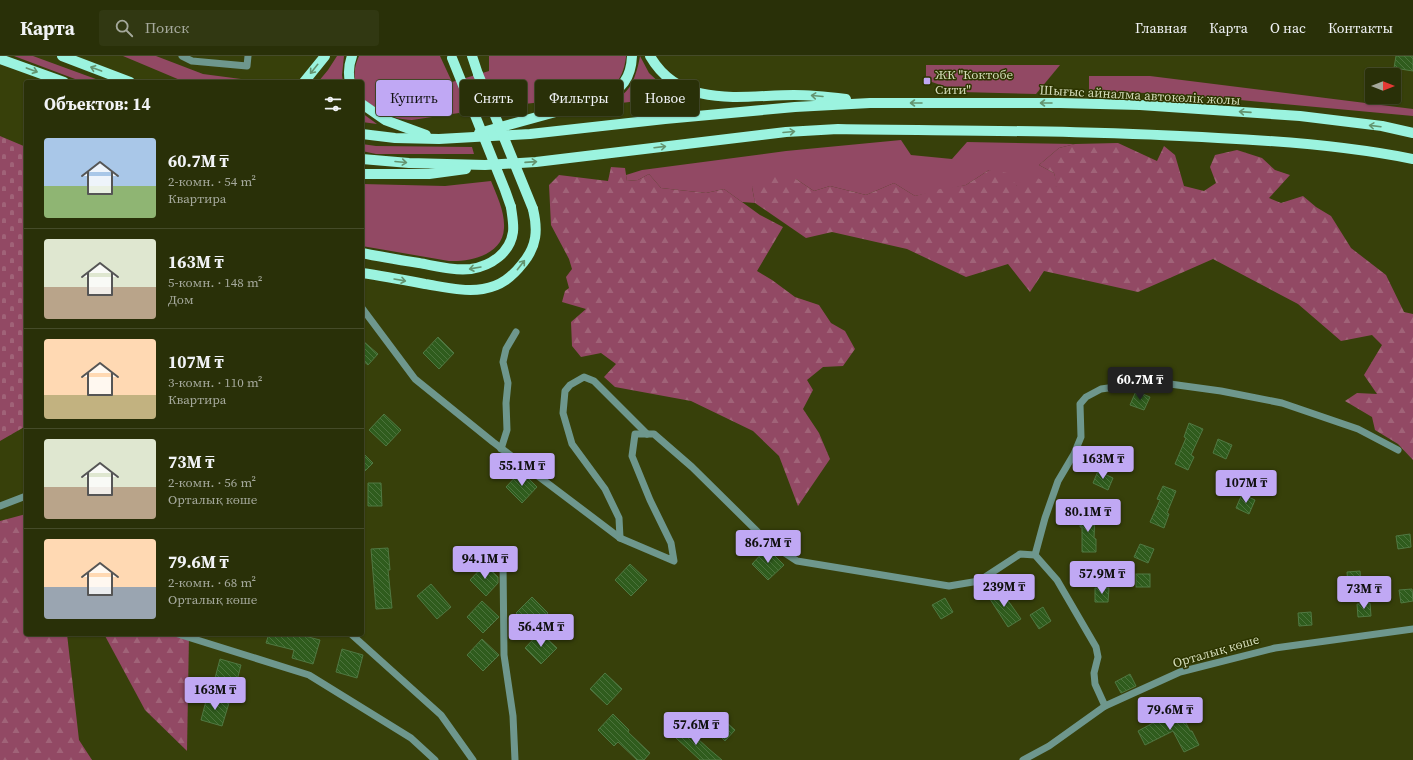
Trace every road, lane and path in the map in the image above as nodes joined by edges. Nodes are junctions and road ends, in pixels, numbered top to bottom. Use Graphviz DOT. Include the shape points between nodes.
graph roads {
  1 [pos="62,56"];
  2 [pos="182,56"];
  3 [pos="248,56"];
  4 [pos="325,56"];
  5 [pos="352,56"];
  6 [pos="472,56"];
  7 [pos="480,56"];
  8 [pos="632,56"];
  9 [pos="650,56"];
  10 [pos="451,57"];
  11 [pos="0,59"];
  12 [pos="478,74"];
  13 [pos="350,79"];
  14 [pos="58,80"];
  15 [pos="125,80"];
  16 [pos="306,80"];
  17 [pos="870,103"];
  18 [pos="364,105"];
  19 [pos="1413,133"];
  20 [pos="364,134"];
  21 [pos="439,139"];
  22 [pos="458,139"];
  23 [pos="364,159"];
  24 [pos="1413,159"];
  25 [pos="485,165"];
  26 [pos="364,174"];
  27 [pos="364,253"];
  28 [pos="364,273"];
  29 [pos="364,311"];
  30 [pos="516,332"];
  31 [pos="647,434"];
  32 [pos="501,449"];
  33 [pos="1398,450"];
  34 [pos="24,497"];
  35 [pos="0,506"];
  36 [pos="620,538"];
  37 [pos="1035,555"];
  38 [pos="503,563"];
  39 [pos="1413,629"];
  40 [pos="184,636"];
  41 [pos="353,636"];
  42 [pos="1105,706"];
  43 [pos="435,760"];
  44 [pos="473,760"];
  45 [pos="515,760"];
  46 [pos="1023,760"];
  15 -- 1 [label="main road, one-way"];
  2 -- 3 [label="street" via="192,61 247,66"];
  4 -- 16 [label="main road, one-way"];
  5 -- 13 [label="main road"];
  6 -- 12 [label="main road"];
  7 -- 12 [label="main road"];
  8 -- 22 [label="main road" via="626,81 616,92 603,99"];
  17 -- 9 [label="main road, one-way" via="816,95 710,95 682,87 668,78"];
  10 -- 27 [label="main road, one-way, bridge" via="511,207 513,232 510,243 503,254 493,262 470,269 453,269"];
  11 -- 14 [label="main road, one-way"];
  28 -- 12 [label="main road, one-way, bridge" via="450,288 483,289 497,285 514,275 533,248 536,235 532,209"];
  19 -- 17 [label="main road, Шығыс айналма автокөлік жолы, one-way" via="1382,126 1300,116 1140,105"];
  17 -- 22 [label="main road, Шығыс айналма автокөлік жолы" via="795,107"];
  18 -- 21 [label="main road" via="385,120"];
  20 -- 21 [label="main road, Шығыс айналма автокөлік жолы"];
  21 -- 22 [label="main road, Шығыс айналма автокөлік жолы"];
  23 -- 25 [label="main road, one-way"];
  25 -- 24 [label="main road, one-way" via="536,162 786,132 838,129 1149,133 1300,142"];
  25 -- 26 [label="main road" via="429,174"];
  29 -- 32 [label="street" via="415,380"];
  30 -- 32 [label="street" via="506,349 503,362 508,383 508,430"];
  31 -- 36 [label="street" via="635,434 632,456 671,543 674,561"];
  31 -- 36 [label="street" via="594,380 584,378 570,385 565,391 563,413 572,444 605,489 619,518"];
  31 -- 37 [label="street" via="654,434 692,467 768,542 797,560 949,586 979,581 1020,554"];
  32 -- 36 [label="street"];
  33 -- 37 [label="street" via="1358,429 1282,403 1170,384 1137,384 1101,389 1086,397 1080,404 1081,437 1058,480"];
  34 -- 35 [label="street"];
  37 -- 42 [label="street" via="1057,580 1096,647 1098,657 1094,673 1095,684"];
  38 -- 45 [label="street" via="504,655 513,716"];
  39 -- 42 [label="street, Орталық көше" via="1275,648 1224,660 1180,672"];
  40 -- 43 [label="street" via="309,675 412,738"];
  41 -- 44 [label="street" via="440,715"];
  42 -- 46 [label="street, Орталық көше" via="1049,746"];
}
